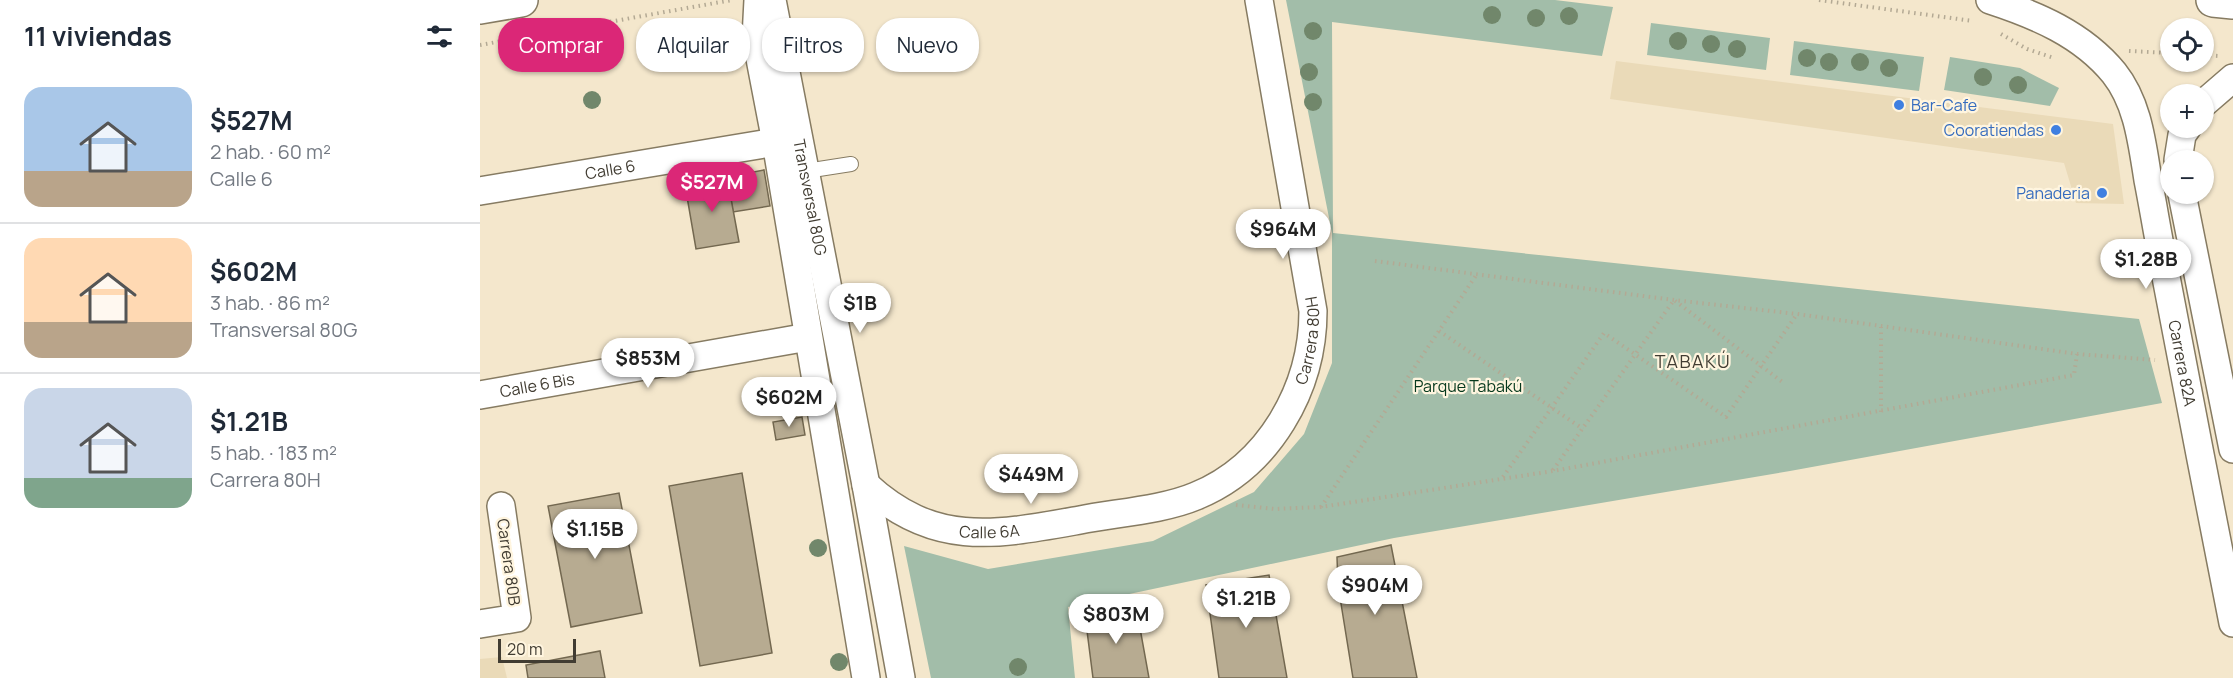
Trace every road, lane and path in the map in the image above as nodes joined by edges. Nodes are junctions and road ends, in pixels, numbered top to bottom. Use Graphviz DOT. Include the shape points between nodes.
graph roads {
  1 [pos="521,0"];
  2 [pos="732,0"];
  3 [pos="758,0"];
  4 [pos="772,0"];
  5 [pos="1259,0"];
  6 [pos="1819,0"];
  7 [pos="1990,0"];
  8 [pos="2213,0"];
  9 [pos="2233,2"];
  10 [pos="480,7"];
  11 [pos="1947,16"];
  12 [pos="480,45"];
  13 [pos="2233,78"];
  14 [pos="2214,94"];
  15 [pos="776,142"];
  16 [pos="851,164"];
  17 [pos="806,171"];
  18 [pos="480,191"];
  19 [pos="2184,204"];
  20 [pos="1375,261"];
  21 [pos="1477,274"];
  22 [pos="1674,300"];
  23 [pos="1797,314"];
  24 [pos="1881,327"];
  25 [pos="1439,331"];
  26 [pos="808,338"];
  27 [pos="2077,354"];
  28 [pos="1635,355"];
  29 [pos="2182,362"];
  30 [pos="1761,366"];
  31 [pos="1785,384"];
  32 [pos="481,390"];
  33 [pos="1550,407"];
  34 [pos="1881,412"];
  35 [pos="1583,429"];
  36 [pos="2233,449"];
  37 [pos="1553,471"];
  38 [pos="1503,477"];
  39 [pos="866,484"];
  40 [pos="1195,497"];
  41 [pos="501,506"];
  42 [pos="1321,507"];
  43 [pos="2233,623"];
  44 [pos="480,624"];
  45 [pos="866,678"];
  46 [pos="901,678"];
  1 -- 10 [label="highway"];
  2 -- 12 [label="path"];
  3 -- 15 [label="street, Transversal 80G" via="756,38"];
  4 -- 17 [label="street, Transversal 80G"];
  5 -- 40 [label="street, Carrera 80H" via="1308,276 1313,334 1292,406 1265,447 1238,471"];
  6 -- 11 [label="path"];
  7 -- 29 [label="street, Carrera 82A" via="2032,14 2075,38 2114,73 2132,101"];
  8 -- 9 [label="highway"];
  13 -- 14 [label="street"];
  15 -- 18 [label="street, Calle 6"];
  15 -- 26 [label="street, Transversal 80G"];
  16 -- 17 [label="lane"];
  17 -- 39 [label="street, Transversal 80G"];
  19 -- 36 [label="street, Carrera 82A"];
  20 -- 21 [label="path"];
  21 -- 22 [label="path"];
  21 -- 25 [label="path"];
  22 -- 23 [label="path"];
  22 -- 28 [label="path"];
  22 -- 30 [label="path"];
  23 -- 24 [label="path"];
  23 -- 30 [label="path"];
  24 -- 27 [label="path"];
  24 -- 34 [label="path"];
  25 -- 33 [label="path"];
  25 -- 42 [label="path"];
  26 -- 32 [label="street, Calle 6 Bis"];
  26 -- 45 [label="street, Transversal 80G"];
  27 -- 29 [label="path"];
  27 -- 34 [label="path" via="2074,375"];
  28 -- 30 [label="path" via="1726,417"];
  28 -- 33 [label="path" via="1604,333"];
  28 -- 35 [label="path"];
  29 -- 43 [label="street, Carrera 82A"];
  30 -- 31 [label="path"];
  33 -- 35 [label="path"];
  33 -- 38 [label="path"];
  34 -- 37 [label="path"];
  35 -- 37 [label="path"];
  37 -- 38 [label="path"];
  38 -- 42 [label="path"];
  39 -- 40 [label="street, Calle 6A" via="900,511 958,532 1025,529"];
  39 -- 46 [label="street, Transversal 80G"];
  40 -- 42 [label="path" via="1242,507"];
  41 -- 44 [label="street, Carrera 80B" via="517,618"];
}
